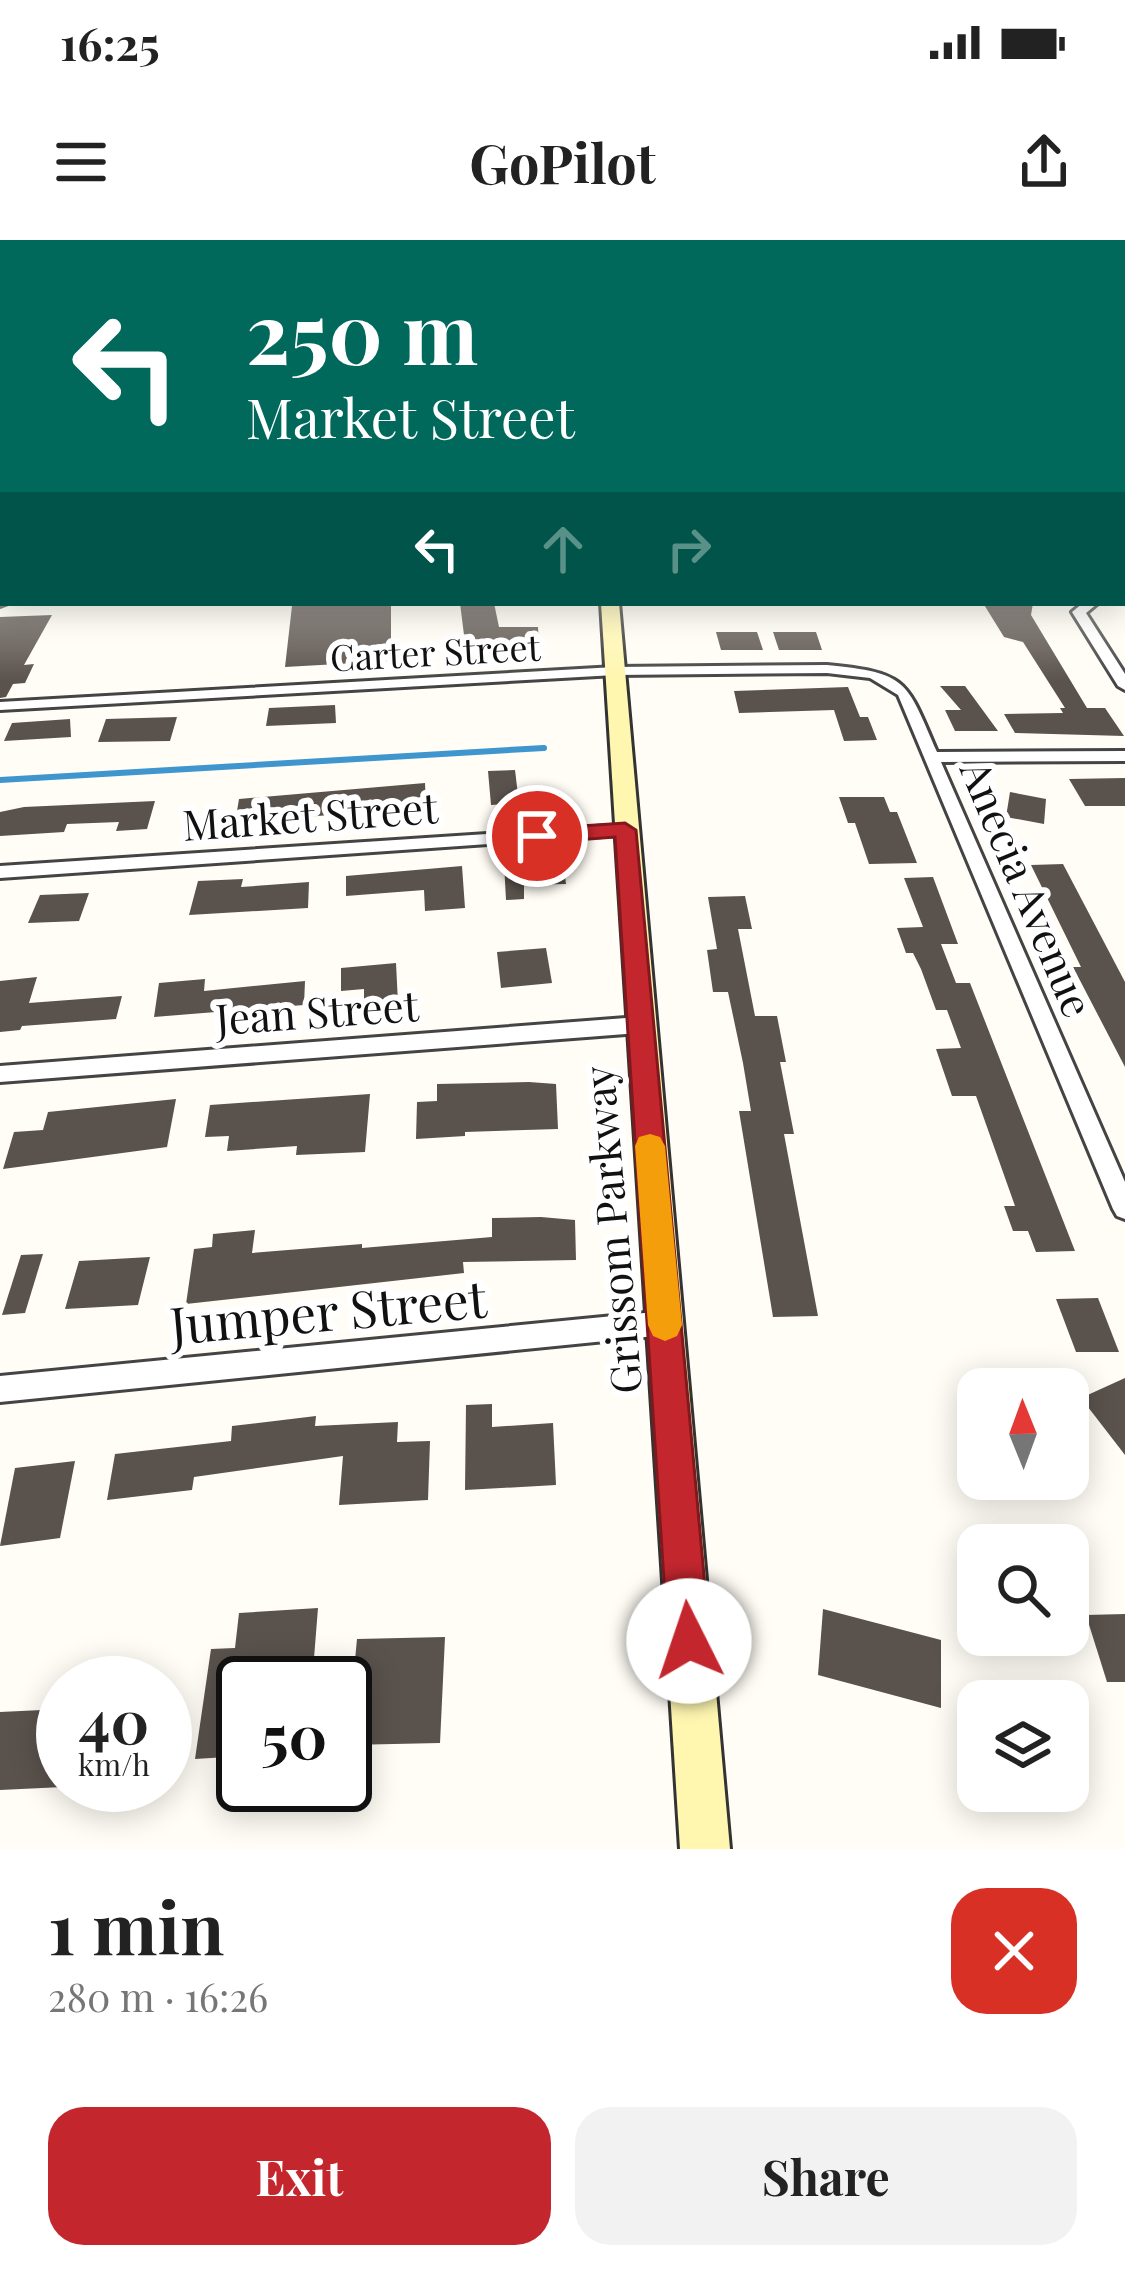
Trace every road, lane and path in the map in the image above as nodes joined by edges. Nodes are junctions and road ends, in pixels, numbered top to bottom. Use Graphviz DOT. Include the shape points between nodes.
graph roads {
  1 [pos="610,606"];
  2 [pos="1087,606"];
  3 [pos="615,670"];
  4 [pos="874,674"];
  5 [pos="1125,686"];
  6 [pos="0,706"];
  7 [pos="1125,756"];
  8 [pos="933,757"];
  9 [pos="625,830"];
  10 [pos="0,872"];
  11 [pos="639,1025"];
  12 [pos="0,1074"];
  13 [pos="1125,1209"];
  14 [pos="665,1323"];
  15 [pos="0,1389"];
  16 [pos="705,1849"];
  1 -- 3 [label="main road, Grissom Parkway"];
  2 -- 5 [label="street" via="1079,612 1084,627"];
  3 -- 4 [label="street, Carter Street"];
  3 -- 6 [label="street, Carter Street"];
  3 -- 9 [label="main road, Grissom Parkway"];
  4 -- 8 [label="street, Anecia Avenue" via="904,693"];
  7 -- 8 [label="street"];
  8 -- 13 [label="street, Anecia Avenue"];
  9 -- 10 [label="street, Market Street"];
  9 -- 11 [label="main road, Grissom Parkway"];
  11 -- 12 [label="street, Jean Street"];
  11 -- 14 [label="main road, Grissom Parkway"];
  14 -- 15 [label="street, Jumper Street"];
  14 -- 16 [label="main road, Grissom Parkway"];
}
